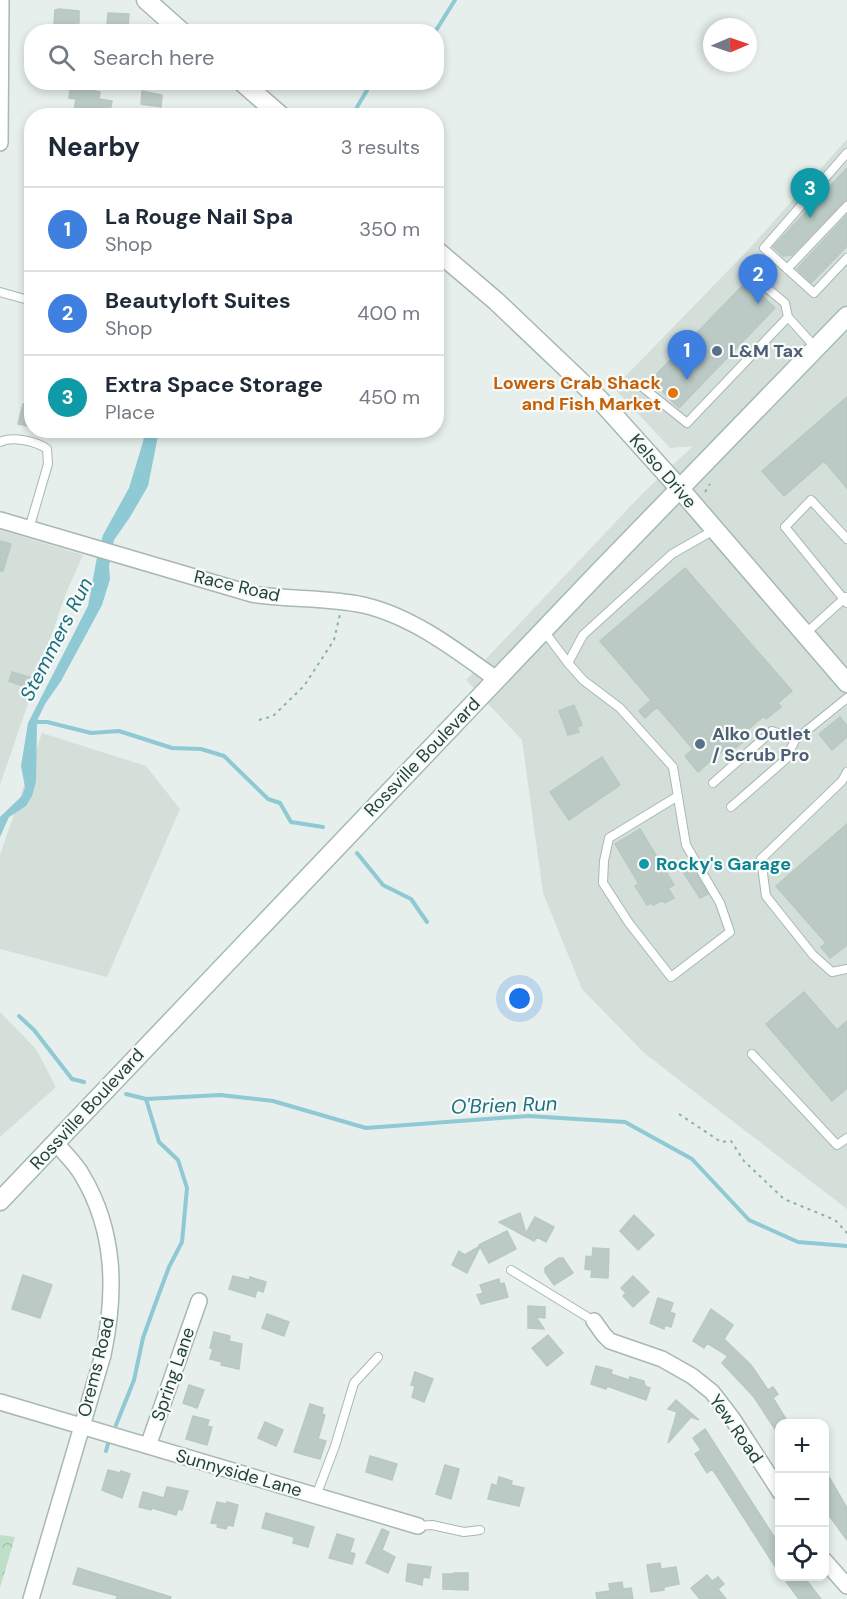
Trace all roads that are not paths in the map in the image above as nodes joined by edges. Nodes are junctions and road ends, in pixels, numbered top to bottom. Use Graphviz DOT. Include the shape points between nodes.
graph roads {
  1 [pos="1,0"];
  2 [pos="146,0"];
  3 [pos="0,7"];
  4 [pos="173,24"];
  5 [pos="251,90"];
  6 [pos="272,108"];
  7 [pos="0,143"];
  8 [pos="847,153"];
  9 [pos="847,206"];
  10 [pos="444,257"];
  11 [pos="847,258"];
  12 [pos="787,268"];
  13 [pos="750,274"];
  14 [pos="0,292"];
  15 [pos="24,299"];
  16 [pos="847,315"];
  17 [pos="788,317"];
  18 [pos="816,348"];
  19 [pos="641,386"];
  20 [pos="0,442"];
  21 [pos="680,489"];
  22 [pos="0,520"];
  23 [pos="29,529"];
  24 [pos="714,530"];
  25 [pos="847,539"];
  26 [pos="846,600"];
  27 [pos="543,630"];
  28 [pos="805,634"];
  29 [pos="568,663"];
  30 [pos="496,680"];
  31 [pos="847,683"];
  32 [pos="847,698"];
  33 [pos="795,740"];
  34 [pos="847,772"];
  35 [pos="713,783"];
  36 [pos="678,796"];
  37 [pos="731,807"];
  38 [pos="847,969"];
  39 [pos="752,1054"];
  40 [pos="847,1138"];
  41 [pos="56,1143"];
  42 [pos="0,1201"];
  43 [pos="511,1270"];
  44 [pos="199,1301"];
  45 [pos="594,1321"];
  46 [pos="378,1357"];
  47 [pos="0,1402"];
  48 [pos="82,1426"];
  49 [pos="148,1446"];
  50 [pos="775,1484"];
  51 [pos="316,1496"];
  52 [pos="418,1526"];
  53 [pos="480,1530"];
  54 [pos="829,1565"];
  55 [pos="847,1586"];
  56 [pos="31,1599"];
  1 -- 3 [label="street"];
  2 -- 4 [label="main road"];
  3 -- 7 [label="street"];
  5 -- 6 [label="main road"];
  8 -- 12 [label="lane" via="764,248"];
  9 -- 12 [label="lane"];
  10 -- 21 [label="main road, Kelso Drive" via="600,400"];
  11 -- 12 [label="lane" via="814,293"];
  13 -- 17 [label="lane" via="785,303"];
  14 -- 15 [label="lane"];
  16 -- 18 [label="main road, Rossville Boulevard"];
  17 -- 18 [label="lane"];
  17 -- 19 [label="lane" via="687,423"];
  18 -- 21 [label="main road, Rossville Boulevard"];
  20 -- 23 [label="lane" via="10,439 40,444 47,449 48,464"];
  21 -- 24 [label="main road, Kelso Drive"];
  21 -- 27 [label="main road, Rossville Boulevard"];
  22 -- 23 [label="street, Race Road"];
  23 -- 30 [label="street, Race Road" via="252,594 361,604 384,611 469,659"];
  24 -- 28 [label="main road, Kelso Drive"];
  24 -- 29 [label="lane" via="672,554 583,635"];
  25 -- 26 [label="lane" via="811,500 785,527"];
  26 -- 28 [label="lane"];
  27 -- 29 [label="lane"];
  27 -- 30 [label="main road, Rossville Boulevard"];
  28 -- 31 [label="main road, Kelso Drive"];
  29 -- 36 [label="lane" via="620,708 674,767"];
  30 -- 41 [label="main road, Rossville Boulevard"];
  32 -- 33 [label="lane"];
  33 -- 35 [label="lane" via="772,731"];
  33 -- 37 [label="lane" via="786,759"];
  34 -- 38 [label="lane" via="761,859 766,896 813,955 832,972"];
  36 -- 36 [label="lane" via="686,845 720,903 730,932 671,977 603,883 609,838"];
  39 -- 40 [label="lane" via="837,1145"];
  41 -- 42 [label="main road, Rossville Boulevard"];
  41 -- 48 [label="street, Orems Road" via="81,1173 92,1194 102,1220 111,1271 110,1322"];
  43 -- 45 [label="lane"];
  44 -- 49 [label="street, Spring Lane"];
  45 -- 50 [label="street, Yew Road" via="610,1341 662,1359 712,1392"];
  46 -- 51 [label="lane" via="354,1383"];
  47 -- 48 [label="street, Sunnyside Lane"];
  48 -- 49 [label="street, Sunnyside Lane"];
  48 -- 56 [label="street, Orems Road"];
  49 -- 51 [label="street, Sunnyside Lane"];
  51 -- 52 [label="street, Sunnyside Lane"];
  52 -- 53 [label="lane, Sunnyside Lane" via="464,1532"];
  54 -- 55 [label="street"];
}
